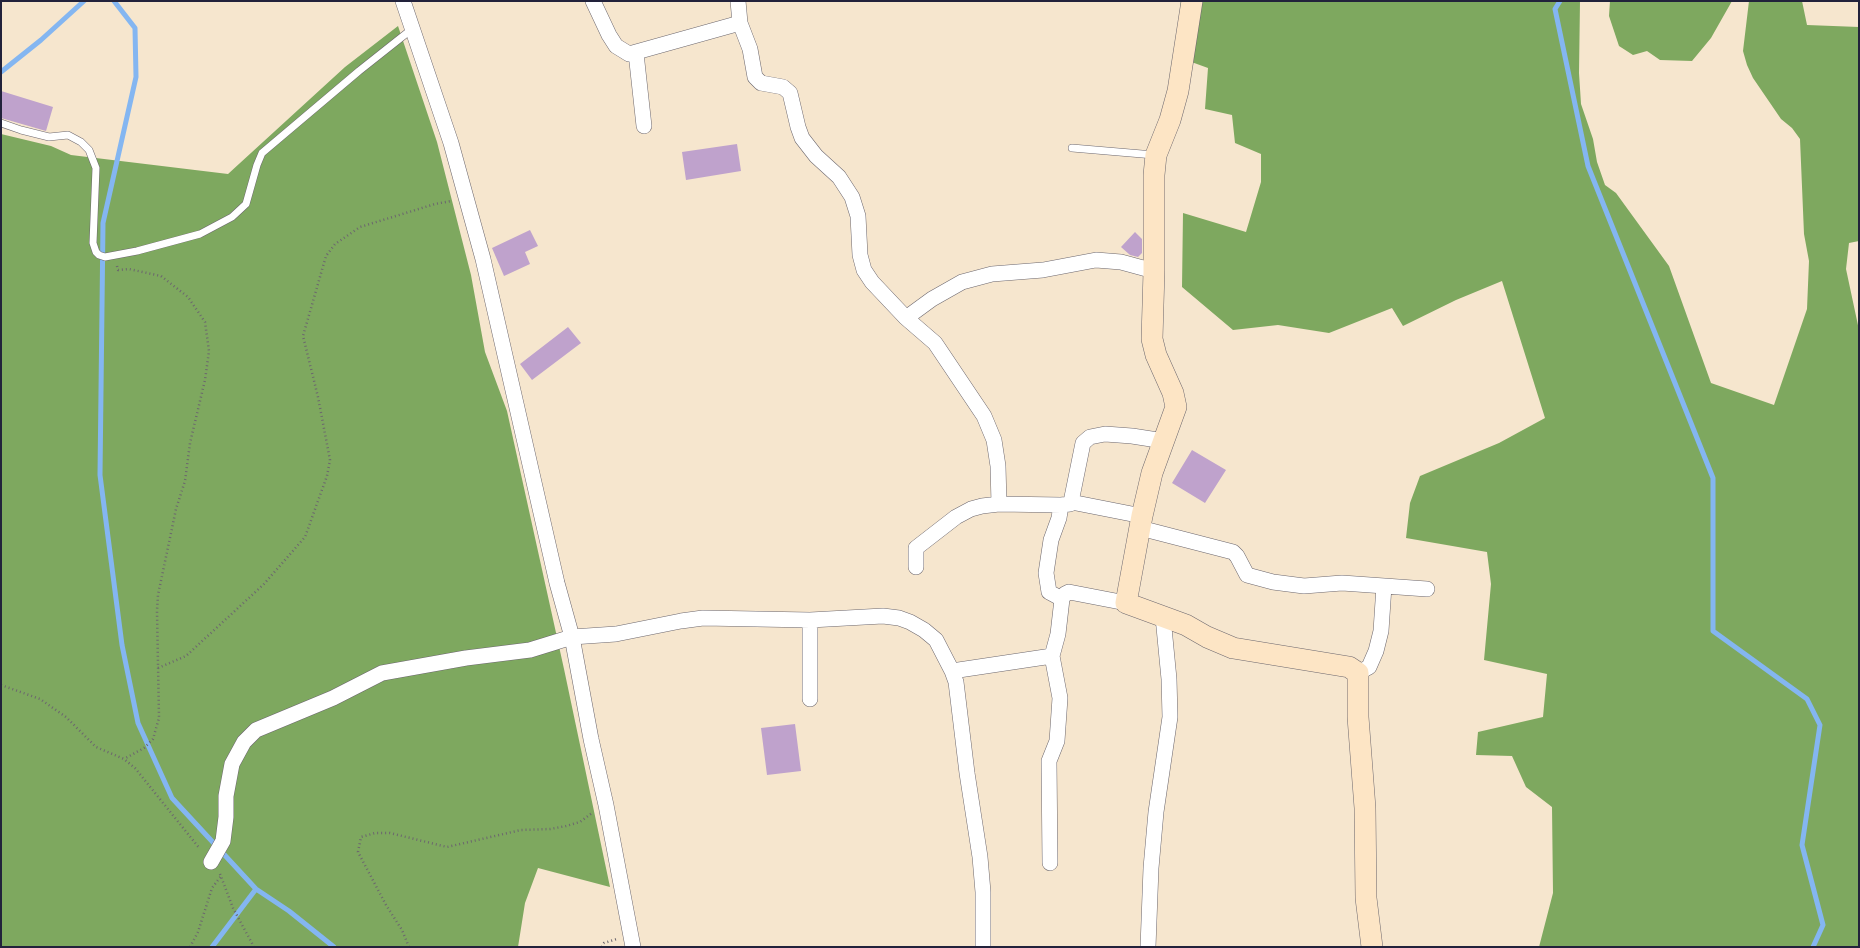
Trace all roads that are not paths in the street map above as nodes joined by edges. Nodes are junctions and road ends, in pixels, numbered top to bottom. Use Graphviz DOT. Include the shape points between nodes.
graph roads {
  1 [pos="403,1"];
  2 [pos="593,1"];
  3 [pos="738,1"];
  4 [pos="1192,1"];
  5 [pos="740,24"];
  6 [pos="412,29"];
  7 [pos="636,53"];
  8 [pos="1,123"];
  9 [pos="644,126"];
  10 [pos="1072,148"];
  11 [pos="1156,155"];
  12 [pos="1154,271"];
  13 [pos="906,318"];
  14 [pos="1164,441"];
  15 [pos="999,504"];
  16 [pos="1066,504"];
  17 [pos="1141,522"];
  18 [pos="916,567"];
  19 [pos="1384,586"];
  20 [pos="1427,589"];
  21 [pos="1062,599"];
  22 [pos="1126,604"];
  23 [pos="1163,617"];
  24 [pos="810,620"];
  25 [pos="572,636"];
  26 [pos="1052,656"];
  27 [pos="952,671"];
  28 [pos="1358,673"];
  29 [pos="810,699"];
  30 [pos="213,858"];
  31 [pos="1050,863"];
  32 [pos="633,947"];
  33 [pos="983,947"];
  34 [pos="1148,947"];
  35 [pos="1372,947"];
  1 -- 6 [label="street"];
  2 -- 7 [label="street" via="616,46 626,54"];
  3 -- 5 [label="street"];
  4 -- 11 [label="street" via="1174,107"];
  5 -- 7 [label="street"];
  5 -- 13 [label="street" via="750,49 757,81 783,87 790,93 802,138 816,156 839,177 852,197 858,216 860,255 864,270"];
  6 -- 8 [label="lane" via="262,153 246,204 232,217 200,234 175,242 106,256 96,252 93,243 96,168 89,150 68,135 49,137"];
  6 -- 25 [label="street" via="468,202 496,311 557,583"];
  7 -- 9 [label="street"];
  10 -- 11 [label="lane"];
  11 -- 12 [label="street"];
  12 -- 13 [label="street" via="1121,262 1096,260 1043,270 992,274 962,282"];
  12 -- 14 [label="street" via="1153,346 1173,393 1176,407"];
  13 -- 15 [label="street" via="935,343 984,416 994,440"];
  14 -- 16 [label="street" via="1105,434 1090,437 1083,443"];
  14 -- 17 [label="street" via="1152,473"];
  15 -- 16 [label="street"];
  15 -- 18 [label="street" via="971,509 920,544 915,551"];
  16 -- 17 [label="street"];
  16 -- 21 [label="street" via="1051,540 1046,573 1049,592"];
  17 -- 19 [label="street" via="1233,552 1247,575 1272,582 1304,586 1342,583"];
  17 -- 22 [label="street"];
  19 -- 20 [label="street"];
  19 -- 28 [label="street" via="1381,632 1376,651 1369,667"];
  21 -- 22 [label="street" via="1069,592"];
  21 -- 26 [label="street" via="1058,634"];
  22 -- 23 [label="street"];
  23 -- 28 [label="street" via="1233,648 1349,667"];
  23 -- 34 [label="street" via="1169,672 1170,717 1156,812"];
  24 -- 25 [label="street" via="703,618 616,634"];
  24 -- 27 [label="street" via="883,616 899,618 910,622 936,640"];
  24 -- 29 [label="street"];
  25 -- 30 [label="street" via="530,650 382,673 333,698 256,730 244,742 232,764 226,796 223,841"];
  25 -- 32 [label="street"];
  26 -- 27 [label="street"];
  26 -- 31 [label="street" via="1060,698 1057,741 1049,760"];
  27 -- 33 [label="street" via="956,682 979,845 983,892"];
  28 -- 35 [label="street" via="1366,898"];
}
